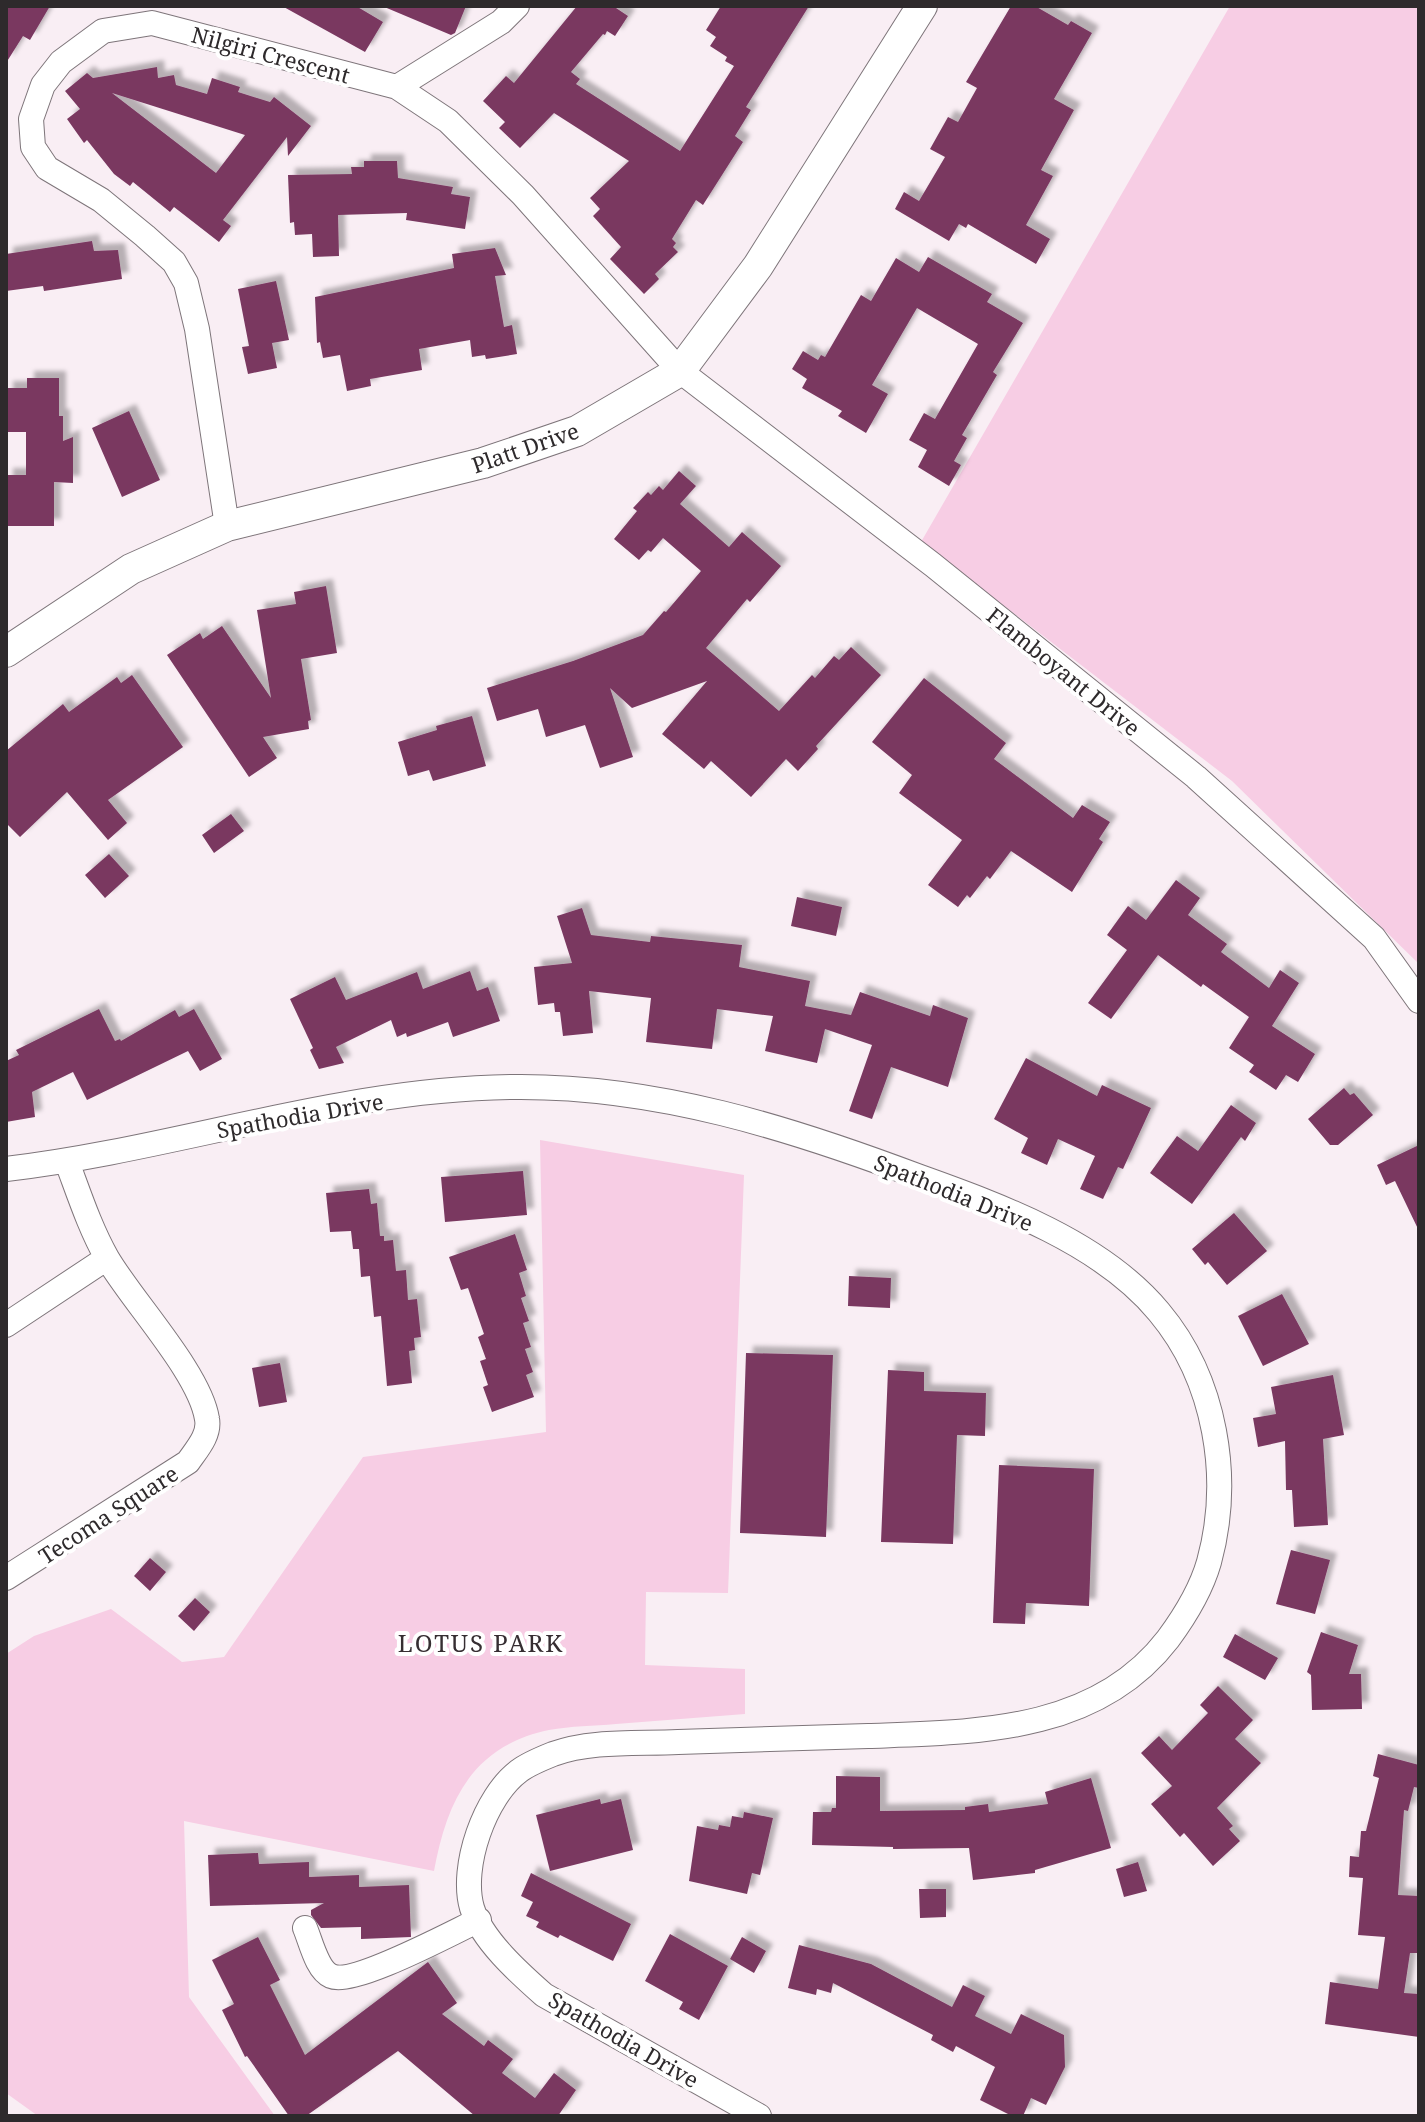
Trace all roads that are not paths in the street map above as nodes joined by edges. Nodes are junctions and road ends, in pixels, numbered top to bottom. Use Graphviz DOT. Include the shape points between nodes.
graph roads {
  1 [pos="517,6"];
  2 [pos="922,6"];
  3 [pos="397,87"];
  4 [pos="680,371"];
  5 [pos="227,526"];
  6 [pos="6,652"];
  7 [pos="1419,1001"];
  8 [pos="67,1162"];
  9 [pos="6,1169"];
  10 [pos="107,1258"];
  11 [pos="6,1325"];
  12 [pos="6,1578"];
  13 [pos="479,1920"];
  14 [pos="305,1928"];
  15 [pos="759,2116"];
  1 -- 3 [label="street" via="501,22"];
  2 -- 4 [label="street, Platt Drive" via="758,266"];
  3 -- 4 [label="street, Nilgiri Crescent" via="448,121 523,195"];
  3 -- 5 [label="street, Nilgiri Crescent" via="152,23 103,31 61,62 43,85 31,119 33,147 47,168 101,200 145,236 174,262 186,283"];
  4 -- 5 [label="street, Platt Drive" via="577,431 483,463"];
  4 -- 7 [label="street, Flamboyant Drive" via="1196,777 1374,938"];
  5 -- 6 [label="street, Platt Drive" via="131,569"];
  8 -- 9 [label="street, Spathodia Drive"];
  8 -- 10 [label="street, Tecoma Square"];
  8 -- 13 [label="street, Spathodia Drive" via="308,1109 462,1090 543,1088 703,1107 836,1145 1012,1210 1084,1250 1137,1288 1163,1315 1192,1364 1208,1404 1219,1459 1219,1518 1207,1569 1185,1617 1154,1657 1110,1693 1063,1714 945,1733 636,1744 552,1754 519,1771 495,1796 479,1832 469,1872"];
  10 -- 11 [label="street"];
  10 -- 12 [label="street, Tecoma Square" via="200,1397 208,1421 205,1438 188,1462"];
  13 -- 14 [label="street" via="345,1978 323,1970"];
  13 -- 15 [label="street, Spathodia Drive" via="515,1969 544,1995"];
}
